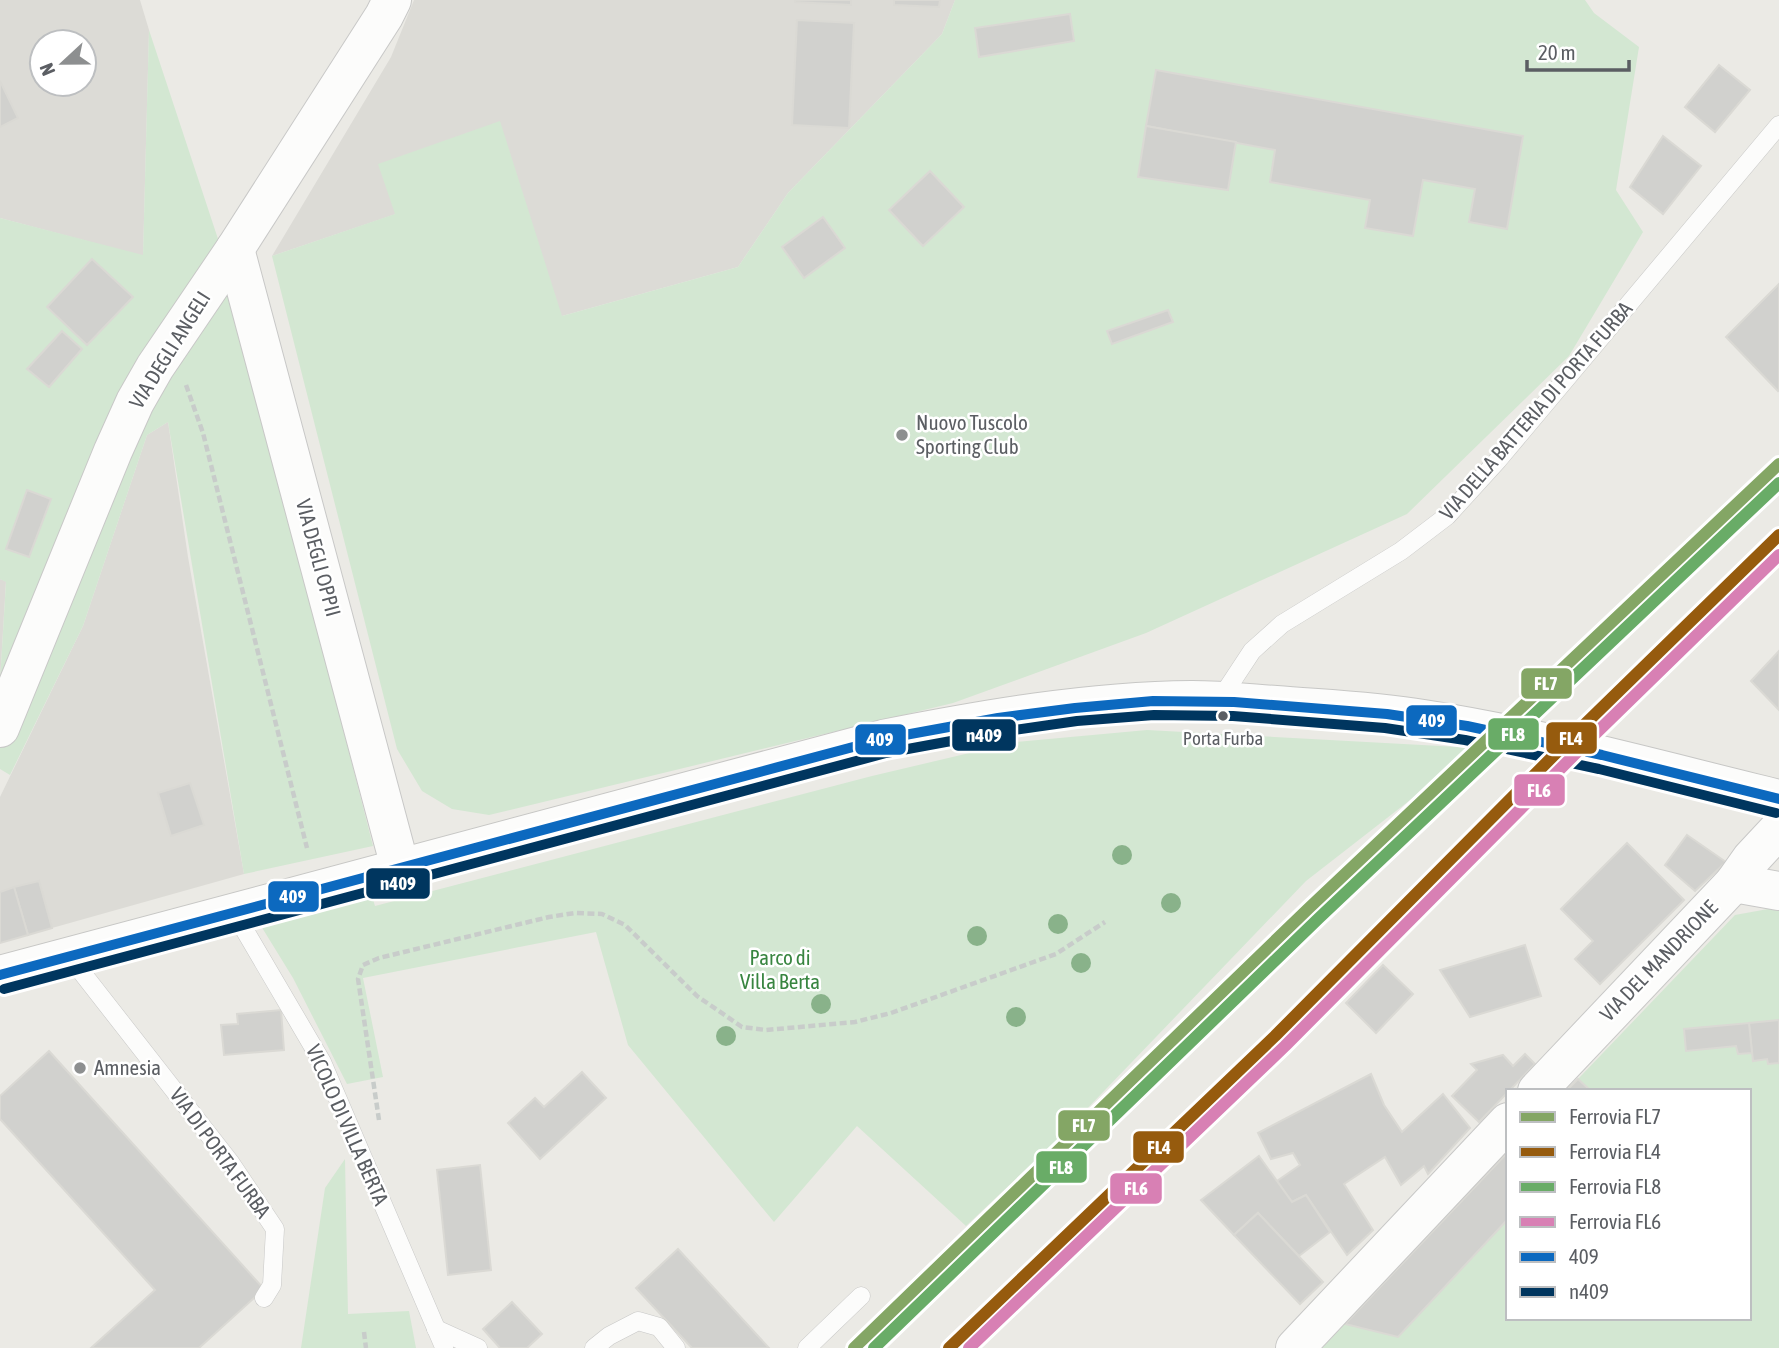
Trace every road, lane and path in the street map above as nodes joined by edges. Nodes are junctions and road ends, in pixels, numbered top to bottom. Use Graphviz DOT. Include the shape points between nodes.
graph roads {
  1 [pos="392,0"];
  2 [pos="1779,125"];
  3 [pos="235,249"];
  4 [pos="169,348"];
  5 [pos="1219,701"];
  6 [pos="0,728"];
  7 [pos="1779,799"];
  8 [pos="1779,829"];
  9 [pos="307,848"];
  10 [pos="400,867"];
  11 [pos="1742,871"];
  12 [pos="1779,891"];
  13 [pos="234,912"];
  14 [pos="1105,922"];
  15 [pos="69,956"];
  16 [pos="0,975"];
  17 [pos="1539,1089"];
  18 [pos="380,1121"];
  19 [pos="1506,1124"];
  20 [pos="861,1296"];
  21 [pos="264,1298"];
  22 [pos="436,1329"];
  23 [pos="364,1332"];
  24 [pos="444,1347"];
  25 [pos="366,1348"];
  26 [pos="478,1348"];
  27 [pos="594,1348"];
  28 [pos="676,1348"];
  29 [pos="807,1348"];
  30 [pos="1296,1348"];
  1 -- 3 [label="street, VIA DEGLI ANGELI"];
  2 -- 5 [label="lane, VIA DELLA BATTERIA DI PORTA FURBA" via="1447,516 1401,551 1282,624 1252,650"];
  3 -- 4 [label="street, VIA DEGLI ANGELI"];
  3 -- 10 [label="street, VIA DEGLI OPPII"];
  4 -- 6 [label="street, VIA DEGLI ANGELI" via="140,393 113,451"];
  4 -- 9 [label="path" via="203,433"];
  5 -- 7 [label="street" via="1433,720"];
  5 -- 10 [label="street" via="1111,705 883,739"];
  8 -- 11 [label="street, VIA DEL MANDRIONE"];
  10 -- 13 [label="street"];
  11 -- 12 [label="street"];
  11 -- 17 [label="street, VIA DEL MANDRIONE"];
  13 -- 15 [label="street"];
  13 -- 22 [label="lane, VICOLO DI VILLA BERTA" via="322,1062"];
  14 -- 18 [label="path" via="1056,954 891,1013 855,1023 766,1030 742,1027 719,1012 625,925 602,914 549,917 379,958 363,965 358,979"];
  15 -- 16 [label="street"];
  15 -- 21 [label="lane, VIA DI PORTA FURBA" via="230,1162 275,1230 272,1284"];
  19 -- 30 [label="street"];
  20 -- 29 [label="lane"];
  22 -- 24 [label="lane, VICOLO DI VILLA BERTA"];
  22 -- 26 [label="lane"];
  23 -- 25 [label="path"];
  27 -- 28 [label="lane" via="638,1321 659,1327"];
}
